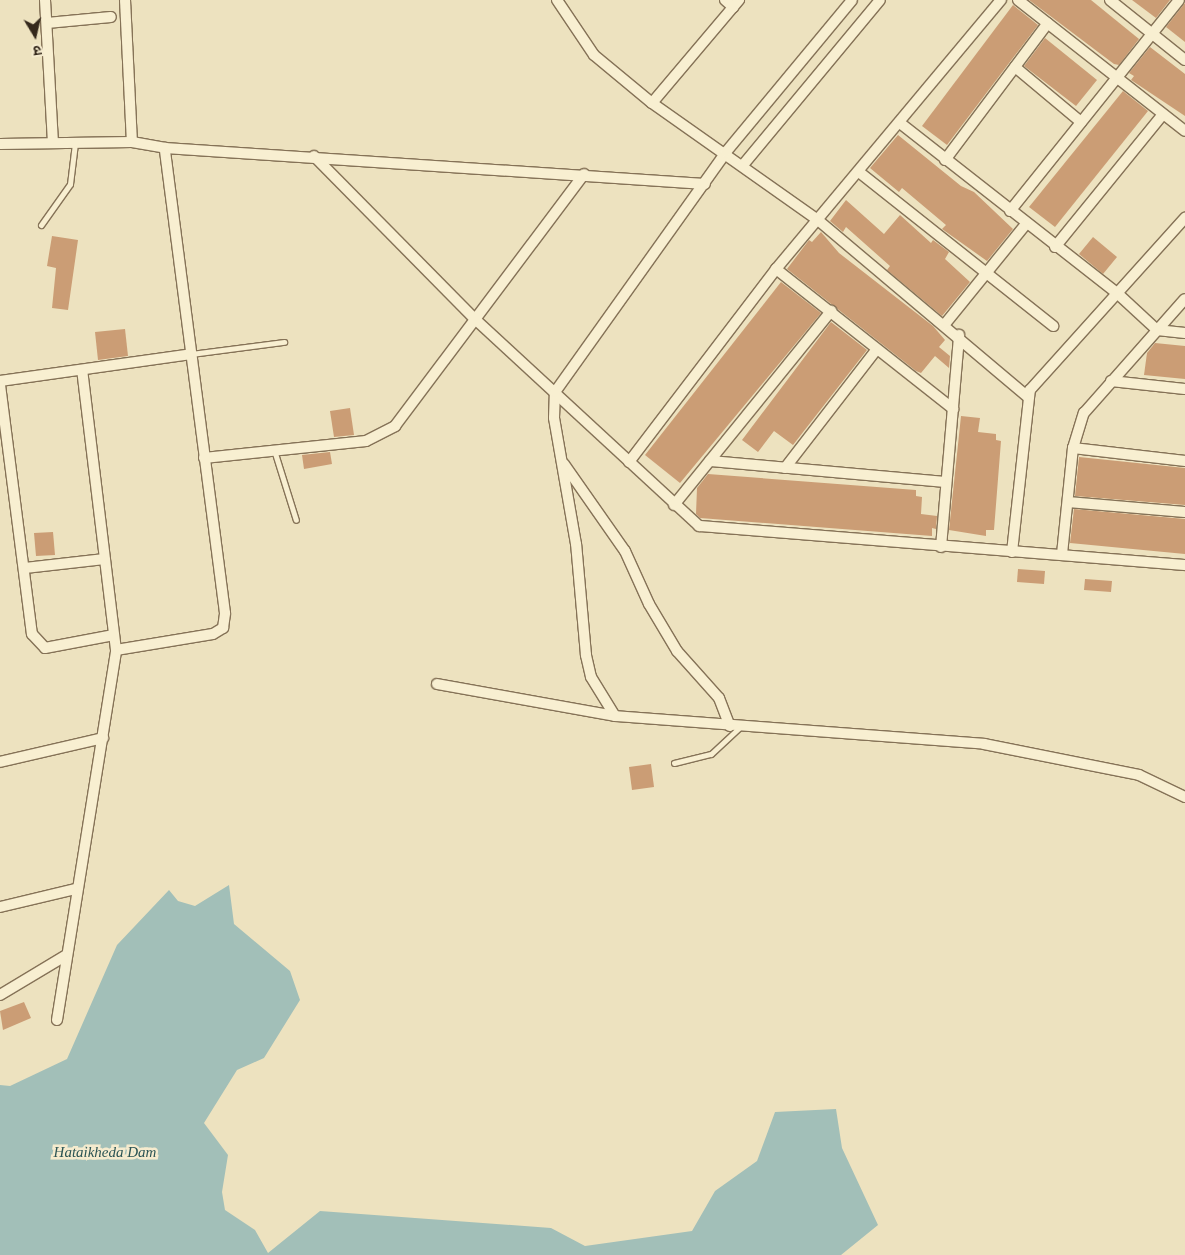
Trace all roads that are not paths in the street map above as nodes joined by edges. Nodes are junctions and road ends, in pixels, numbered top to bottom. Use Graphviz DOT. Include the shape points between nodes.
graph roads {
  1 [pos="45,0"];
  2 [pos="125,0"];
  3 [pos="557,0"];
  4 [pos="880,0"];
  5 [pos="1001,0"];
  6 [pos="1018,0"];
  7 [pos="1110,0"];
  8 [pos="1179,0"];
  9 [pos="732,2"];
  10 [pos="846,2"];
  11 [pos="110,17"];
  12 [pos="47,23"];
  13 [pos="1048,23"];
  14 [pos="1152,34"];
  15 [pos="1185,60"];
  16 [pos="1015,67"];
  17 [pos="1116,78"];
  18 [pos="652,103"];
  19 [pos="1163,114"];
  20 [pos="1081,122"];
  21 [pos="900,123"];
  22 [pos="1185,131"];
  23 [pos="132,142"];
  24 [pos="53,143"];
  25 [pos="75,143"];
  26 [pos="0,144"];
  27 [pos="165,148"];
  28 [pos="726,152"];
  29 [pos="314,156"];
  30 [pos="945,160"];
  31 [pos="743,165"];
  32 [pos="859,172"];
  33 [pos="584,174"];
  34 [pos="705,184"];
  35 [pos="1010,211"];
  36 [pos="1185,218"];
  37 [pos="819,221"];
  38 [pos="1026,224"];
  39 [pos="41,225"];
  40 [pos="1055,246"];
  41 [pos="776,269"];
  42 [pos="986,273"];
  43 [pos="1117,292"];
  44 [pos="1185,299"];
  45 [pos="831,311"];
  46 [pos="476,320"];
  47 [pos="945,324"];
  48 [pos="1053,326"];
  49 [pos="1157,330"];
  50 [pos="1185,334"];
  51 [pos="959,335"];
  52 [pos="284,342"];
  53 [pos="878,349"];
  54 [pos="191,354"];
  55 [pos="82,370"];
  56 [pos="1111,381"];
  57 [pos="0,383"];
  58 [pos="1185,388"];
  59 [pos="555,392"];
  60 [pos="1028,397"];
  61 [pos="952,409"];
  62 [pos="1073,448"];
  63 [pos="274,450"];
  64 [pos="204,458"];
  65 [pos="628,462"];
  66 [pos="710,462"];
  67 [pos="1185,462"];
  68 [pos="563,463"];
  69 [pos="785,468"];
  70 [pos="946,482"];
  71 [pos="1068,502"];
  72 [pos="674,505"];
  73 [pos="1185,512"];
  74 [pos="296,520"];
  75 [pos="941,547"];
  76 [pos="1012,552"];
  77 [pos="1062,554"];
  78 [pos="104,559"];
  79 [pos="1185,565"];
  80 [pos="25,568"];
  81 [pos="114,635"];
  82 [pos="116,650"];
  83 [pos="437,684"];
  84 [pos="615,716"];
  85 [pos="735,726"];
  86 [pos="103,738"];
  87 [pos="0,762"];
  88 [pos="674,763"];
  89 [pos="1185,797"];
  90 [pos="76,888"];
  91 [pos="0,907"];
  92 [pos="65,956"];
  93 [pos="0,996"];
  94 [pos="58,1020"];
  1 -- 12 [label="street"];
  2 -- 23 [label="street"];
  3 -- 18 [label="street" via="594,55"];
  4 -- 31 [label="street"];
  5 -- 21 [label="street"];
  6 -- 13 [label="street"];
  7 -- 14 [label="street"];
  8 -- 14 [label="street"];
  9 -- 18 [label="street"];
  10 -- 28 [label="street"];
  11 -- 12 [label="street"];
  12 -- 24 [label="street"];
  13 -- 16 [label="street"];
  13 -- 17 [label="street"];
  14 -- 15 [label="street"];
  14 -- 17 [label="street"];
  16 -- 20 [label="street"];
  16 -- 30 [label="street"];
  17 -- 19 [label="street"];
  17 -- 20 [label="street"];
  18 -- 28 [label="street"];
  19 -- 22 [label="street"];
  19 -- 40 [label="street"];
  20 -- 35 [label="street"];
  21 -- 30 [label="street"];
  21 -- 32 [label="street"];
  23 -- 25 [label="street"];
  23 -- 27 [label="street"];
  24 -- 25 [label="street"];
  24 -- 26 [label="street"];
  25 -- 39 [label="lane" via="70,184"];
  27 -- 29 [label="street"];
  27 -- 54 [label="street"];
  28 -- 31 [label="street"];
  28 -- 34 [label="street"];
  29 -- 33 [label="street"];
  29 -- 46 [label="street"];
  30 -- 35 [label="street"];
  31 -- 37 [label="street"];
  32 -- 37 [label="street"];
  32 -- 42 [label="street"];
  33 -- 34 [label="street"];
  33 -- 46 [label="street"];
  34 -- 59 [label="street"];
  35 -- 38 [label="street"];
  36 -- 43 [label="street"];
  37 -- 41 [label="street"];
  37 -- 47 [label="street"];
  38 -- 40 [label="street"];
  38 -- 42 [label="street"];
  40 -- 43 [label="street"];
  41 -- 45 [label="street"];
  41 -- 65 [label="street"];
  42 -- 47 [label="street"];
  42 -- 48 [label="street"];
  43 -- 49 [label="street"];
  43 -- 60 [label="street" via="1033,385"];
  44 -- 49 [label="street"];
  45 -- 53 [label="street"];
  45 -- 66 [label="street"];
  46 -- 59 [label="street"];
  46 -- 63 [label="street" via="395,426 380,436"];
  47 -- 51 [label="street"];
  49 -- 50 [label="street"];
  49 -- 56 [label="street"];
  51 -- 60 [label="street"];
  51 -- 61 [label="street"];
  52 -- 54 [label="lane"];
  53 -- 61 [label="street"];
  53 -- 69 [label="street"];
  54 -- 55 [label="street"];
  54 -- 64 [label="street"];
  55 -- 57 [label="street"];
  55 -- 78 [label="street"];
  56 -- 58 [label="street"];
  56 -- 62 [label="street" via="1084,413"];
  57 -- 80 [label="street"];
  59 -- 65 [label="street"];
  59 -- 68 [label="street" via="554,418"];
  60 -- 76 [label="street"];
  61 -- 70 [label="street"];
  62 -- 67 [label="street"];
  62 -- 71 [label="street"];
  63 -- 64 [label="street"];
  63 -- 74 [label="lane"];
  64 -- 82 [label="street" via="224,613 223,628 212,634"];
  65 -- 72 [label="street"];
  66 -- 69 [label="street"];
  66 -- 72 [label="street"];
  68 -- 84 [label="street" via="580,576 586,655 591,678"];
  68 -- 85 [label="street" via="587,492 625,551 649,604 677,651 719,698"];
  69 -- 70 [label="street"];
  70 -- 75 [label="street"];
  71 -- 73 [label="street"];
  71 -- 77 [label="street"];
  72 -- 75 [label="street" via="699,526 709,528"];
  75 -- 76 [label="street"];
  76 -- 77 [label="street"];
  77 -- 79 [label="street"];
  78 -- 80 [label="street"];
  78 -- 81 [label="street"];
  80 -- 81 [label="street" via="32,634 45,648"];
  81 -- 82 [label="street"];
  82 -- 86 [label="street"];
  83 -- 84 [label="street"];
  84 -- 85 [label="street"];
  85 -- 88 [label="lane" via="711,754"];
  85 -- 89 [label="street" via="984,744 1139,775"];
  86 -- 87 [label="street"];
  86 -- 90 [label="street"];
  90 -- 91 [label="street"];
  90 -- 92 [label="street"];
  92 -- 93 [label="street"];
  92 -- 94 [label="street"];
}
